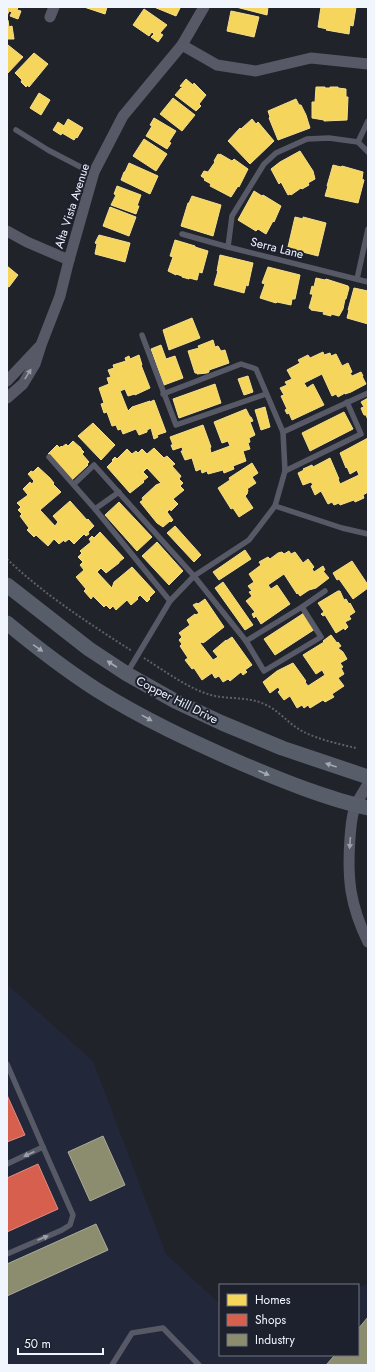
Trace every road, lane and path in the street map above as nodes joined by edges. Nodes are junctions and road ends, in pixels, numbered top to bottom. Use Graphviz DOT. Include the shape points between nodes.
graph roads {
  1 [pos="204,7"];
  2 [pos="182,45"];
  3 [pos="368,64"];
  4 [pos="368,121"];
  5 [pos="16,130"];
  6 [pos="358,142"];
  7 [pos="368,152"];
  8 [pos="94,174"];
  9 [pos="368,229"];
  10 [pos="7,231"];
  11 [pos="182,234"];
  12 [pos="228,247"];
  13 [pos="69,260"];
  14 [pos="357,279"];
  15 [pos="368,282"];
  16 [pos="142,335"];
  17 [pos="41,345"];
  18 [pos="7,381"];
  19 [pos="368,393"];
  20 [pos="164,394"];
  21 [pos="266,394"];
  22 [pos="7,398"];
  23 [pos="347,402"];
  24 [pos="283,432"];
  25 [pos="49,457"];
  26 [pos="285,470"];
  27 [pos="74,484"];
  28 [pos="119,492"];
  29 [pos="275,506"];
  30 [pos="95,508"];
  31 [pos="368,534"];
  32 [pos="7,559"];
  33 [pos="194,576"];
  34 [pos="7,585"];
  35 [pos="325,591"];
  36 [pos="170,601"];
  37 [pos="302,607"];
  38 [pos="7,623"];
  39 [pos="246,641"];
  40 [pos="138,655"];
  41 [pos="127,674"];
  42 [pos="356,748"];
  43 [pos="368,777"];
  44 [pos="368,784"];
  45 [pos="362,807"];
  46 [pos="368,942"];
  47 [pos="7,1064"];
  48 [pos="43,1148"];
  49 [pos="7,1164"];
  50 [pos="7,1254"];
  51 [pos="112,1365"];
  52 [pos="199,1365"];
  1 -- 2 [label="street, Alta Vista Avenue"];
  2 -- 3 [label="street" via="217,65 256,71 311,58"];
  2 -- 8 [label="street, Alta Vista Avenue" via="123,116"];
  4 -- 6 [label="lane"];
  5 -- 8 [label="lane"];
  6 -- 7 [label="lane"];
  6 -- 12 [label="lane" via="329,138 307,139 276,153 264,164 232,216"];
  8 -- 13 [label="street, Alta Vista Avenue"];
  9 -- 14 [label="lane"];
  10 -- 13 [label="street"];
  11 -- 12 [label="lane, Serra Lane"];
  12 -- 14 [label="lane, Serra Lane"];
  13 -- 17 [label="street, Alta Vista Avenue" via="60,296"];
  14 -- 15 [label="lane, Serra Lane"];
  16 -- 20 [label="lane"];
  17 -- 18 [label="street, Alta Vista Avenue"];
  22 -- 17 [label="street, Alta Vista Avenue, one-way" via="22,384 35,364"];
  19 -- 23 [label="lane"];
  20 -- 21 [label="lane" via="241,364 256,369"];
  20 -- 21 [label="lane" via="176,425"];
  21 -- 24 [label="lane"];
  23 -- 24 [label="lane"];
  23 -- 26 [label="lane" via="361,434"];
  24 -- 26 [label="lane"];
  25 -- 27 [label="lane"];
  26 -- 29 [label="lane"];
  27 -- 28 [label="lane" via="94,465"];
  27 -- 30 [label="lane"];
  28 -- 30 [label="lane"];
  28 -- 33 [label="lane"];
  29 -- 31 [label="lane"];
  29 -- 33 [label="lane" via="249,540"];
  30 -- 36 [label="lane"];
  32 -- 40 [label="path" via="96,629"];
  33 -- 36 [label="lane"];
  33 -- 39 [label="lane"];
  41 -- 34 [label="main road, Copper Hill Drive, one-way" via="89,649"];
  35 -- 37 [label="lane"];
  36 -- 40 [label="lane"];
  37 -- 39 [label="lane"];
  37 -- 39 [label="lane" via="321,637 264,671"];
  38 -- 45 [label="main road, one-way" via="97,690 162,726 284,782"];
  40 -- 41 [label="lane"];
  40 -- 42 [label="path" via="209,695 247,698 265,704 303,732"];
  43 -- 41 [label="main road, Copper Hill Drive, one-way" via="282,748 222,723"];
  44 -- 45 [label="street"];
  45 -- 46 [label="street, one-way" via="351,825 348,864 352,897 359,923"];
  47 -- 48 [label="lane"];
  48 -- 49 [label="lane, one-way"];
  50 -- 48 [label="lane, one-way" via="70,1226 73,1216"];
  51 -- 52 [label="lane" via="132,1333 163,1328"];
}
